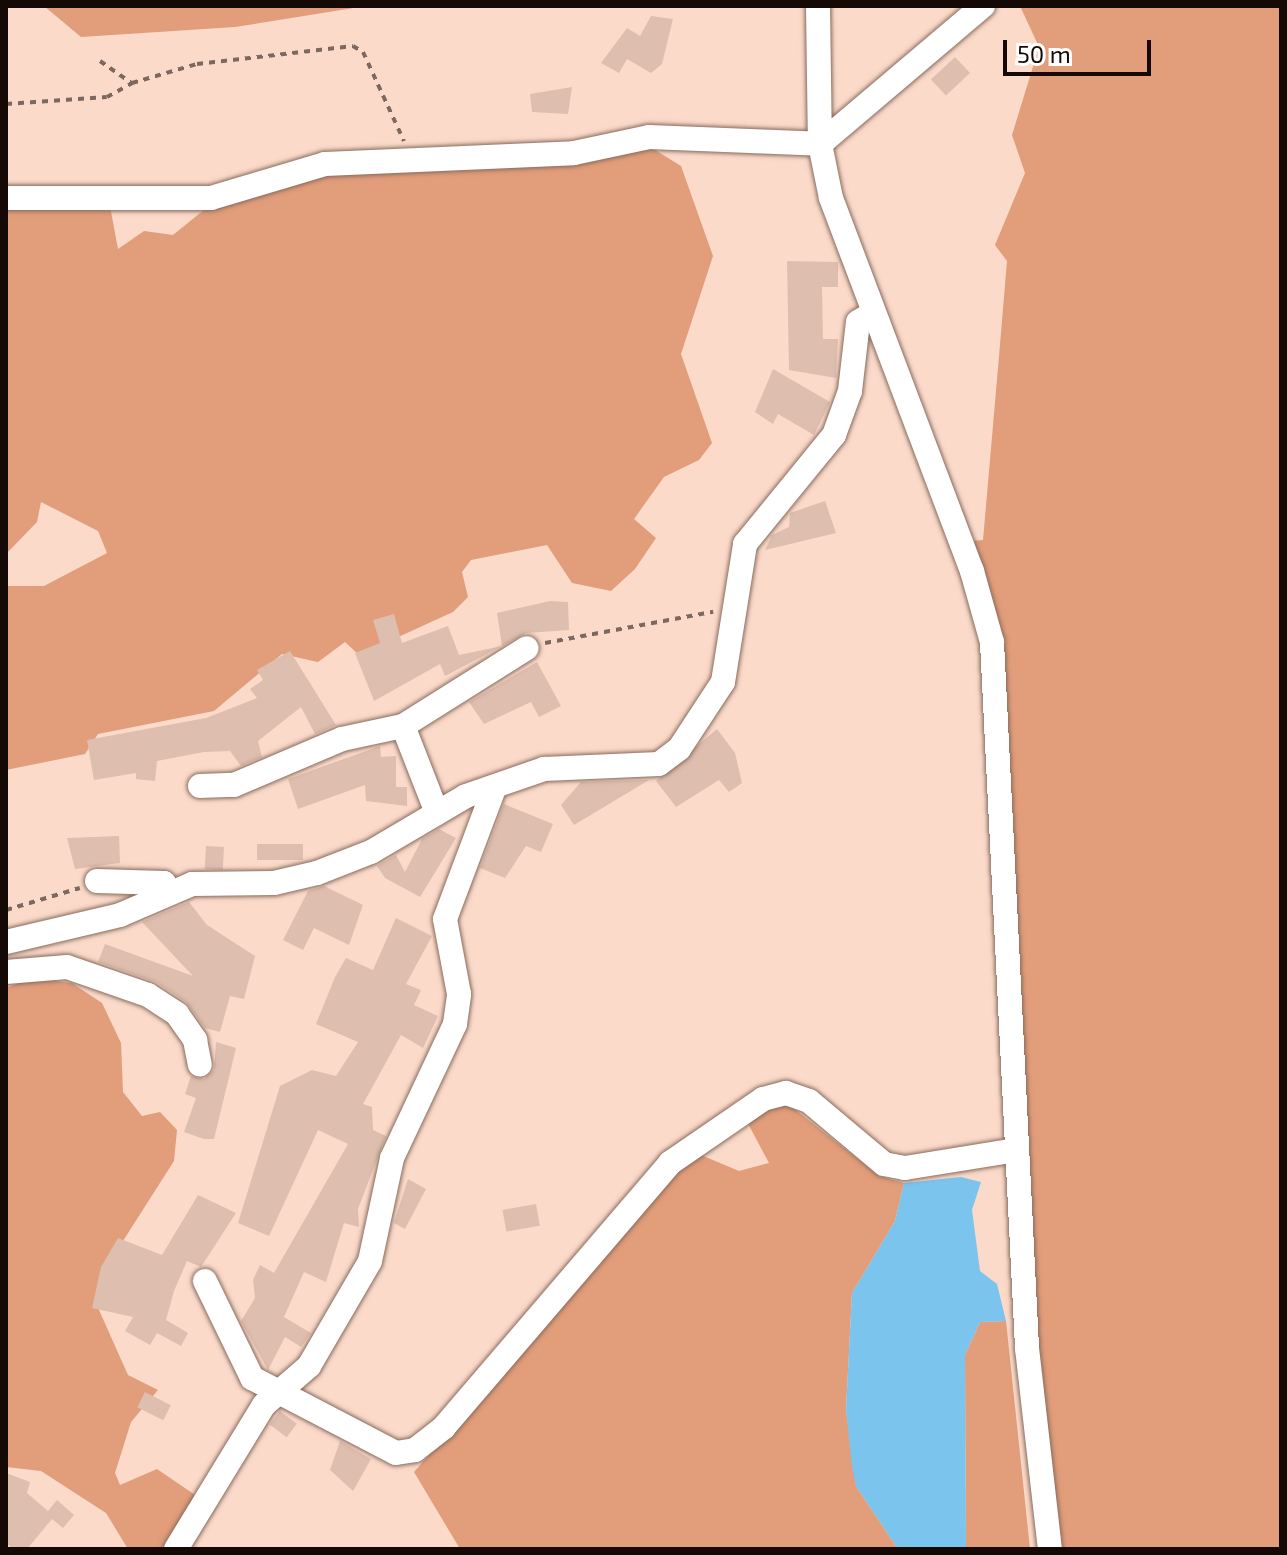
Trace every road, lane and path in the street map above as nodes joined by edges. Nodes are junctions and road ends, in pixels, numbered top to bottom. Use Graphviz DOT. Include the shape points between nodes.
graph roads {
  1 [pos="818,6"];
  2 [pos="983,6"];
  3 [pos="100,61"];
  4 [pos="132,83"];
  5 [pos="6,104"];
  6 [pos="820,144"];
  7 [pos="414,160"];
  8 [pos="6,198"];
  9 [pos="872,314"];
  10 [pos="739,609"];
  11 [pos="527,648"];
  12 [pos="403,726"];
  13 [pos="200,786"];
  14 [pos="493,791"];
  15 [pos="437,813"];
  16 [pos="97,881"];
  17 [pos="166,893"];
  18 [pos="6,910"];
  19 [pos="6,942"];
  20 [pos="6,972"];
  21 [pos="200,1065"];
  22 [pos="1016,1150"];
  23 [pos="205,1281"];
  24 [pos="279,1394"];
  25 [pos="176,1549"];
  26 [pos="1050,1549"];
  1 -- 6 [label="street"];
  2 -- 6 [label="street"];
  3 -- 4 [label="path"];
  4 -- 5 [label="path" via="107,97"];
  4 -- 7 [label="path" via="197,64 353,46 363,52"];
  6 -- 7 [label="street" via="649,137 574,153"];
  6 -- 9 [label="street"];
  7 -- 8 [label="street" via="325,164 211,198"];
  9 -- 10 [label="street" via="858,322 850,391 834,435 745,544"];
  9 -- 22 [label="street" via="972,571 992,642"];
  10 -- 11 [label="path" via="618,625"];
  10 -- 14 [label="street" via="723,682 679,749 659,764 544,769"];
  11 -- 12 [label="street"];
  12 -- 13 [label="street" via="342,739 234,785"];
  12 -- 15 [label="street"];
  14 -- 15 [label="street"];
  14 -- 24 [label="street" via="445,919 459,994 455,1024 392,1158 370,1261 352,1301 309,1366"];
  15 -- 17 [label="street" via="317,873"];
  16 -- 17 [label="street" via="164,883"];
  16 -- 18 [label="path"];
  17 -- 19 [label="street" via="120,915"];
  20 -- 21 [label="street" via="67,967 148,995 177,1014 195,1040"];
  22 -- 24 [label="street" via="905,1168 884,1164 809,1101 786,1093 763,1099 670,1163 444,1427 415,1450 396,1453"];
  22 -- 26 [label="street" via="1027,1348"];
  23 -- 24 [label="street" via="239,1363"];
  24 -- 25 [label="street" via="264,1405"];
}
